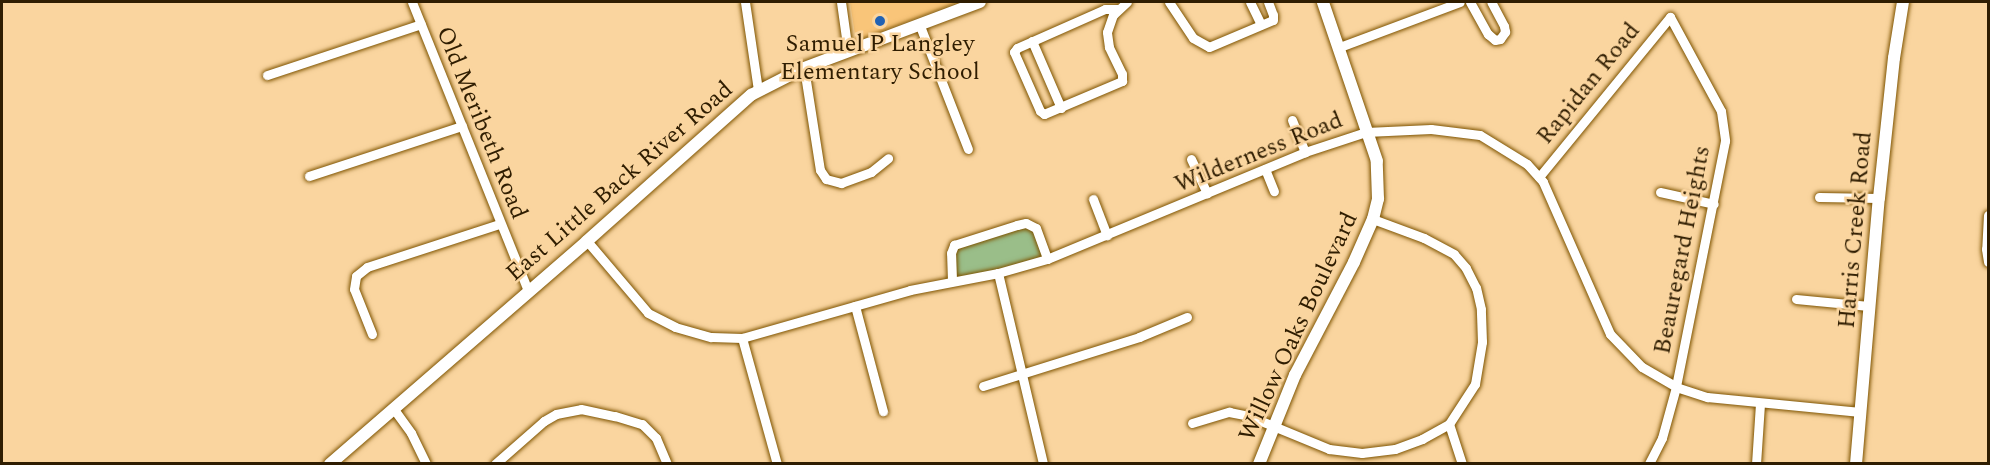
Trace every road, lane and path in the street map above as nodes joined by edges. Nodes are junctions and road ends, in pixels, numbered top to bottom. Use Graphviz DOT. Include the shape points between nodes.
graph roads {
  1 [pos="412,2"];
  2 [pos="745,2"];
  3 [pos="841,2"];
  4 [pos="980,2"];
  5 [pos="1127,2"];
  6 [pos="1169,2"];
  7 [pos="1250,2"];
  8 [pos="1268,2"];
  9 [pos="1323,2"];
  10 [pos="1460,2"];
  11 [pos="1470,2"];
  12 [pos="1491,2"];
  13 [pos="1903,2"];
  14 [pos="1118,9"];
  15 [pos="1670,17"];
  16 [pos="421,24"];
  17 [pos="1261,25"];
  18 [pos="920,26"];
  19 [pos="1032,41"];
  20 [pos="1337,48"];
  21 [pos="848,52"];
  22 [pos="804,68"];
  23 [pos="267,75"];
  24 [pos="758,90"];
  25 [pos="1061,108"];
  26 [pos="1292,120"];
  27 [pos="462,126"];
  28 [pos="1366,132"];
  29 [pos="968,149"];
  30 [pos="1305,152"];
  31 [pos="888,158"];
  32 [pos="1191,159"];
  33 [pos="1265,169"];
  34 [pos="309,176"];
  35 [pos="1539,177"];
  36 [pos="1274,191"];
  37 [pos="1660,192"];
  38 [pos="1207,194"];
  39 [pos="1819,197"];
  40 [pos="1879,198"];
  41 [pos="1094,200"];
  42 [pos="1713,204"];
  43 [pos="1989,216"];
  44 [pos="1373,219"];
  45 [pos="499,224"];
  46 [pos="1107,235"];
  47 [pos="587,241"];
  48 [pos="1047,259"];
  49 [pos="1989,262"];
  50 [pos="998,273"];
  51 [pos="952,280"];
  52 [pos="528,291"];
  53 [pos="1796,299"];
  54 [pos="855,306"];
  55 [pos="1869,306"];
  56 [pos="1187,317"];
  57 [pos="372,334"];
  58 [pos="742,338"];
  59 [pos="1023,375"];
  60 [pos="983,386"];
  61 [pos="1676,387"];
  62 [pos="1760,404"];
  63 [pos="393,408"];
  64 [pos="883,411"];
  65 [pos="1860,412"];
  66 [pos="1192,423"];
  67 [pos="1449,424"];
  68 [pos="1273,427"];
  69 [pos="330,464"];
  70 [pos="426,464"];
  71 [pos="495,464"];
  72 [pos="667,464"];
  73 [pos="777,464"];
  74 [pos="1043,464"];
  75 [pos="1260,464"];
  76 [pos="1462,464"];
  77 [pos="1649,464"];
  78 [pos="1755,464"];
  79 [pos="1856,464"];
  1 -- 16 [label="street, Old Meribeth Road"];
  2 -- 24 [label="street"];
  3 -- 21 [label="street"];
  4 -- 18 [label="street, East Little Back River Road"];
  5 -- 14 [label="street"];
  6 -- 17 [label="street" via="1202,46 1209,47"];
  7 -- 17 [label="street"];
  8 -- 17 [label="street" via="1273,20"];
  9 -- 20 [label="street, Willow Oaks Boulevard"];
  10 -- 20 [label="street"];
  11 -- 12 [label="street" via="1491,38 1500,39 1504,26"];
  13 -- 40 [label="street, Harris Creek Road"];
  14 -- 19 [label="street" via="1105,9"];
  14 -- 25 [label="street" via="1107,32 1122,81"];
  15 -- 35 [label="street, Rapidan Road"];
  15 -- 42 [label="street, Beauregard Heights" via="1721,111 1725,141"];
  16 -- 23 [label="street"];
  16 -- 27 [label="street, Old Meribeth Road"];
  18 -- 21 [label="street, East Little Back River Road"];
  18 -- 29 [label="street"];
  19 -- 25 [label="street"];
  19 -- 25 [label="street" via="1014,52 1040,111 1044,114"];
  20 -- 28 [label="street, Willow Oaks Boulevard"];
  21 -- 22 [label="street, East Little Back River Road"];
  22 -- 24 [label="street, East Little Back River Road"];
  22 -- 31 [label="street" via="820,170 826,180 841,183 861,176"];
  24 -- 47 [label="street, East Little Back River Road"];
  26 -- 30 [label="street"];
  27 -- 34 [label="street"];
  27 -- 45 [label="street, Old Meribeth Road"];
  28 -- 30 [label="street, Wilderness Road"];
  28 -- 35 [label="street, Wilderness Road" via="1431,129 1480,135 1527,164"];
  28 -- 44 [label="street, Willow Oaks Boulevard" via="1379,175"];
  30 -- 33 [label="street, Wilderness Road"];
  32 -- 38 [label="street"];
  33 -- 36 [label="street"];
  33 -- 38 [label="street, Wilderness Road"];
  35 -- 61 [label="street, Wilderness Road" via="1610,334 1642,367"];
  37 -- 42 [label="street"];
  38 -- 46 [label="street, Wilderness Road"];
  39 -- 40 [label="street"];
  40 -- 55 [label="street, Harris Creek Road"];
  41 -- 46 [label="street"];
  42 -- 61 [label="street, Beauregard Heights"];
  43 -- 49 [label="street"];
  44 -- 67 [label="street" via="1447,250 1466,268 1476,288 1482,342 1474,384"];
  44 -- 68 [label="street, Willow Oaks Boulevard"];
  45 -- 52 [label="street, Old Meribeth Road"];
  45 -- 57 [label="street" via="367,267 356,276 354,289"];
  46 -- 48 [label="street, Wilderness Road"];
  47 -- 52 [label="street, East Little Back River Road"];
  47 -- 58 [label="street, Wilderness Road" via="648,312 675,327 711,337"];
  48 -- 50 [label="street, Wilderness Road"];
  48 -- 51 [label="street" via="1036,228 1026,223 954,245"];
  50 -- 51 [label="street, Wilderness Road"];
  50 -- 59 [label="street"];
  51 -- 54 [label="street, Wilderness Road"];
  52 -- 63 [label="street, East Little Back River Road"];
  53 -- 55 [label="street"];
  54 -- 58 [label="street, Wilderness Road"];
  54 -- 64 [label="street"];
  55 -- 65 [label="street, Harris Creek Road"];
  56 -- 59 [label="street"];
  58 -- 73 [label="street"];
  59 -- 60 [label="street"];
  59 -- 74 [label="street"];
  61 -- 62 [label="street, Wilderness Road" via="1707,397"];
  61 -- 77 [label="street, Beauregard Heights" via="1662,438"];
  62 -- 65 [label="street, Wilderness Road"];
  62 -- 78 [label="street"];
  63 -- 69 [label="street, East Little Back River Road"];
  63 -- 70 [label="street"];
  65 -- 79 [label="street, Harris Creek Road"];
  66 -- 68 [label="street" via="1229,412"];
  67 -- 68 [label="street" via="1395,449 1362,453 1329,449"];
  67 -- 76 [label="street"];
  68 -- 75 [label="street, Willow Oaks Boulevard"];
  71 -- 72 [label="street" via="544,421 556,414 581,410 642,424 656,438"];
}
